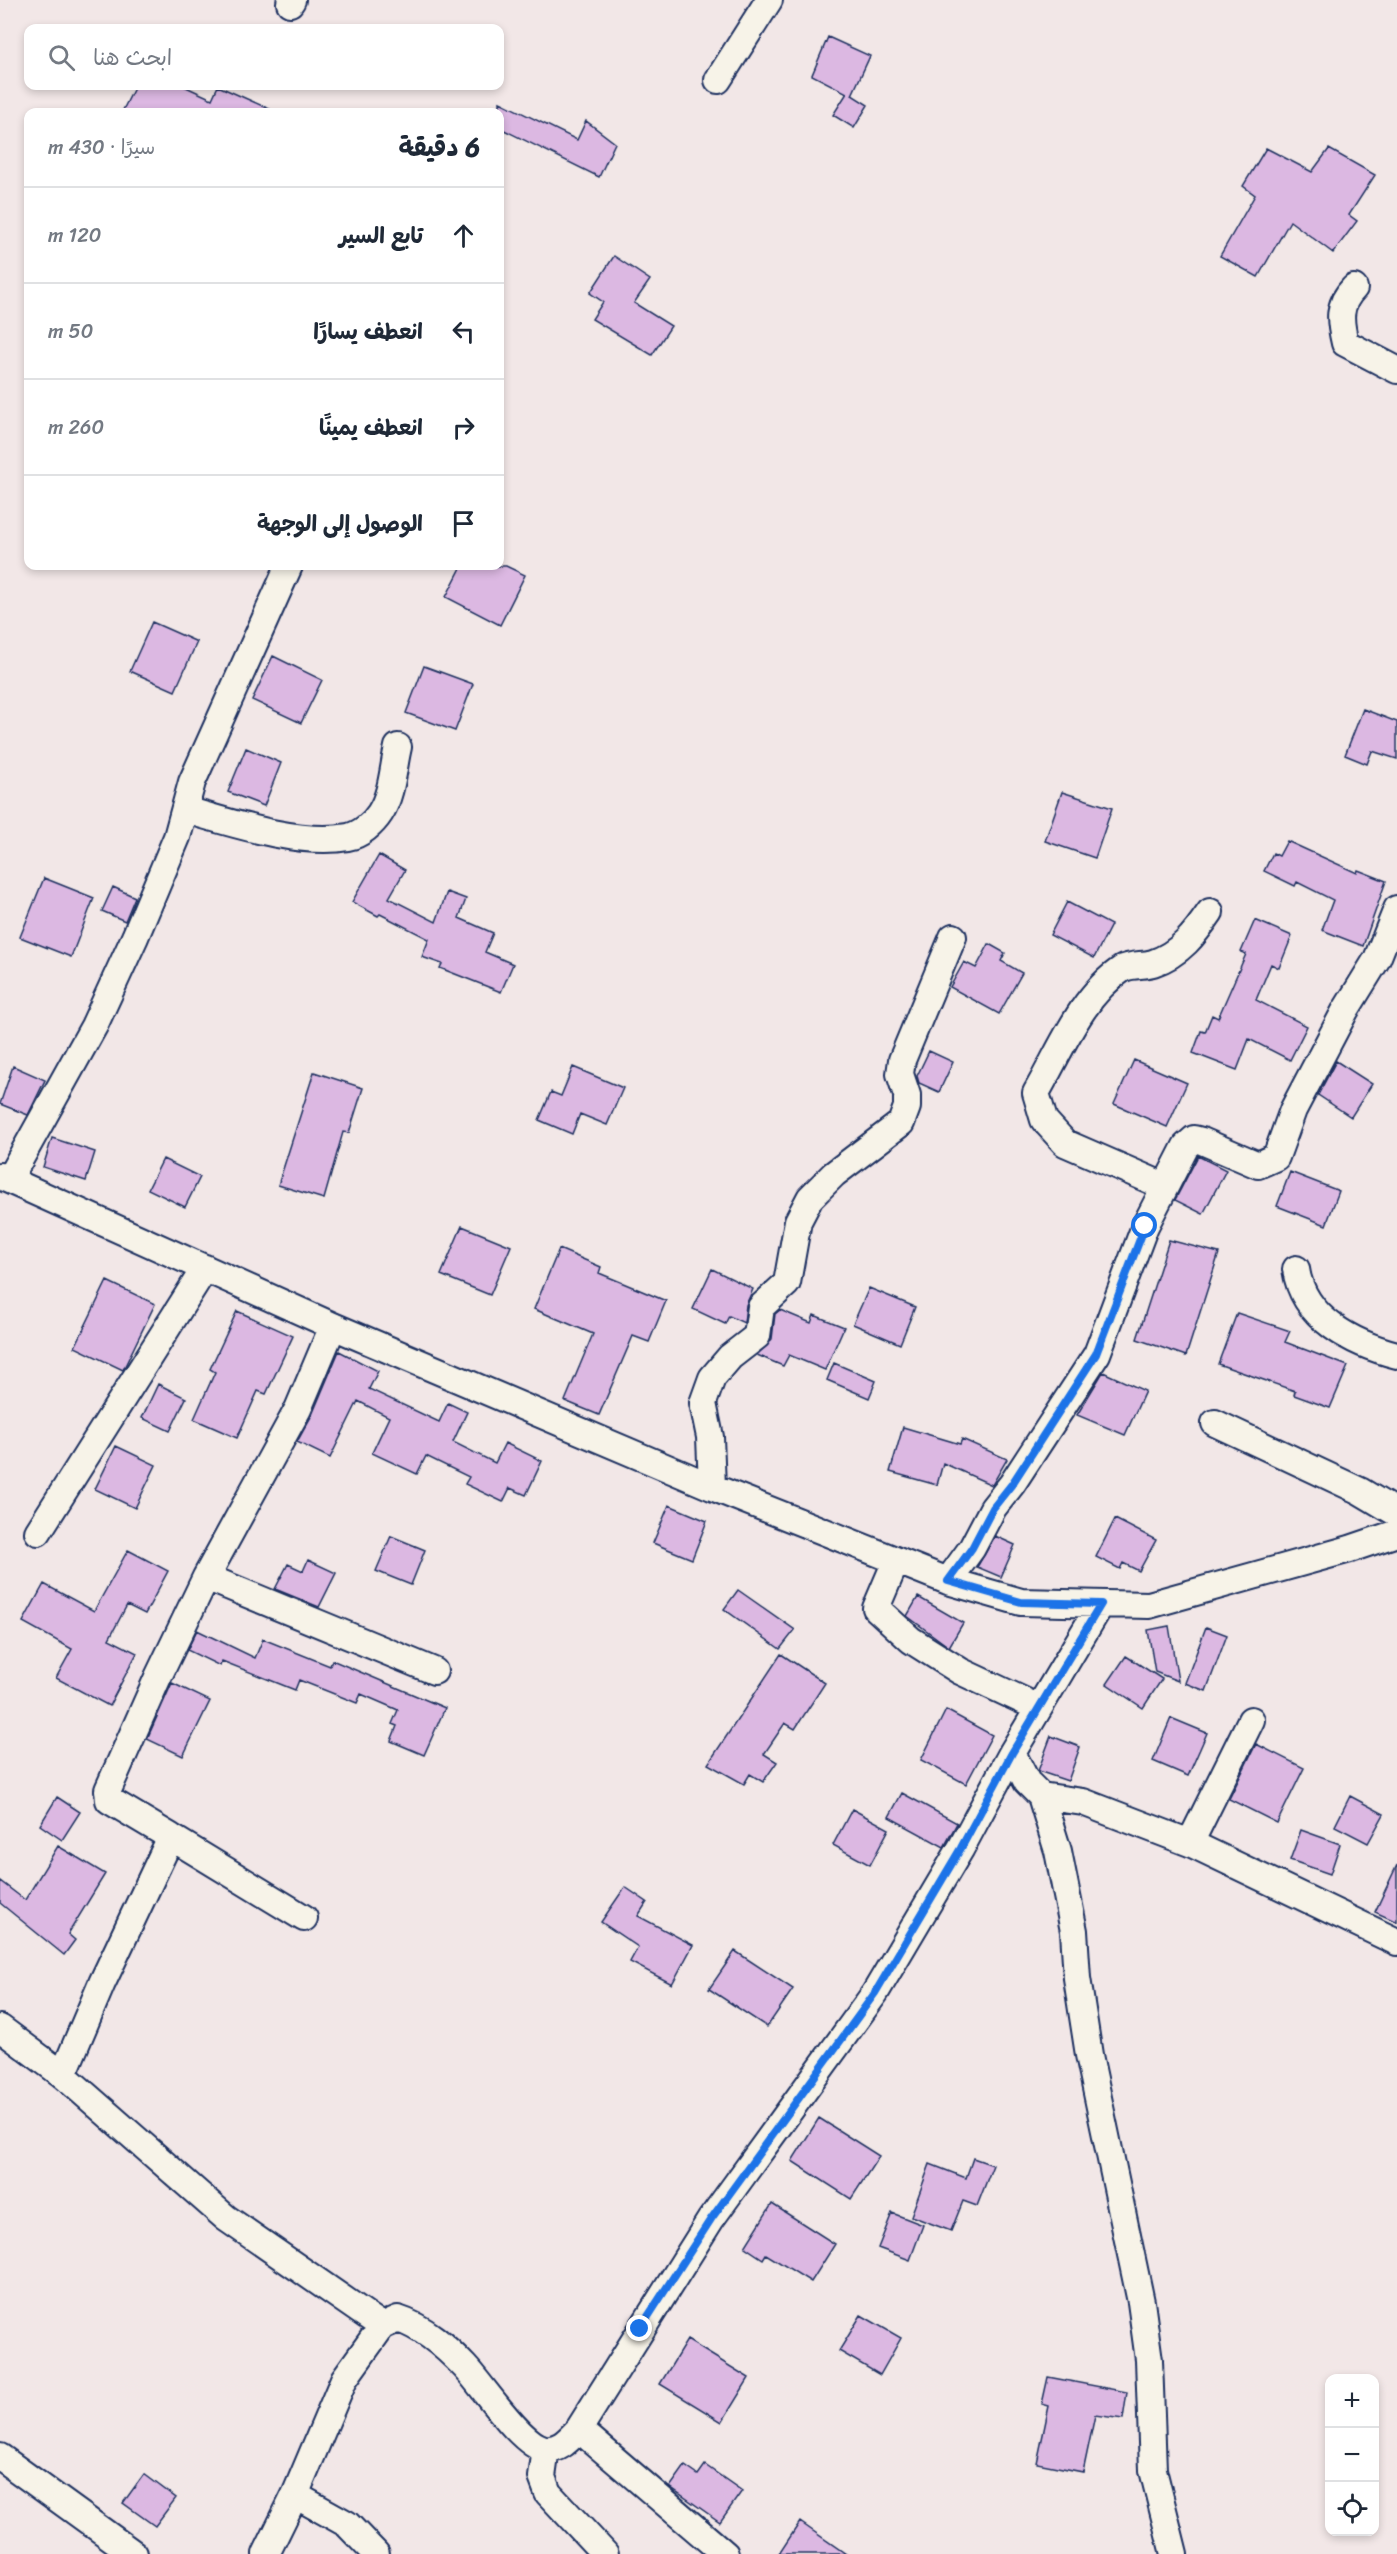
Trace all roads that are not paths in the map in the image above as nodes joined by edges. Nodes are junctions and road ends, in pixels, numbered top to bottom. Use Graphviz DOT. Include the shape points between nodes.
graph roads {
  1 [pos="769,0"];
  2 [pos="718,80"];
  3 [pos="1354,288"];
  4 [pos="1397,370"];
  5 [pos="287,570"];
  6 [pos="398,747"];
  7 [pos="186,810"];
  8 [pos="1397,909"];
  9 [pos="1210,912"];
  10 [pos="953,937"];
  11 [pos="4,1177"];
  12 [pos="1164,1186"];
  13 [pos="205,1268"];
  14 [pos="1296,1269"];
  15 [pos="333,1326"];
  16 [pos="1397,1355"];
  17 [pos="1215,1424"];
  18 [pos="712,1487"];
  19 [pos="1397,1513"];
  20 [pos="38,1532"];
  21 [pos="1397,1533"];
  22 [pos="896,1561"];
  23 [pos="206,1577"];
  24 [pos="948,1581"];
  25 [pos="1101,1604"];
  26 [pos="434,1671"];
  27 [pos="1039,1708"];
  28 [pos="1251,1720"];
  29 [pos="1012,1753"];
  30 [pos="1041,1796"];
  31 [pos="171,1837"];
  32 [pos="1190,1843"];
  33 [pos="304,1918"];
  34 [pos="1397,1942"];
  35 [pos="0,2028"];
  36 [pos="63,2075"];
  37 [pos="382,2326"];
  38 [pos="579,2429"];
  39 [pos="546,2449"];
  40 [pos="0,2457"];
  41 [pos="296,2495"];
  42 [pos="134,2554"];
  43 [pos="266,2554"];
  44 [pos="376,2554"];
  45 [pos="605,2554"];
  46 [pos="725,2554"];
  47 [pos="1174,2554"];
  1 -- 2 [label="street"];
  3 -- 4 [label="street" via="1346,296 1339,318 1345,343"];
  5 -- 7 [label="street" via="192,782"];
  6 -- 7 [label="street" via="380,814 365,830 348,837 282,834"];
  7 -- 11 [label="street" via="165,868 94,1026"];
  8 -- 12 [label="street" via="1377,959 1293,1110 1276,1157 1258,1166 1194,1139"];
  9 -- 12 [label="street" via="1193,937 1177,951 1153,963 1123,968 1091,998 1036,1093 1044,1120 1065,1143"];
  10 -- 18 [label="street" via="902,1060 900,1074 908,1107 901,1124 834,1174 810,1198 798,1221 787,1283 761,1307 757,1336 730,1357 712,1378 703,1403 710,1437"];
  11 -- 13 [label="street"];
  12 -- 24 [label="street" via="1096,1354"];
  13 -- 15 [label="street"];
  13 -- 20 [label="street"];
  14 -- 16 [label="street" via="1298,1284 1314,1311 1371,1349"];
  15 -- 18 [label="street"];
  15 -- 23 [label="street" via="298,1408"];
  17 -- 19 [label="street" via="1360,1491"];
  18 -- 22 [label="street"];
  21 -- 25 [label="street" via="1149,1605"];
  22 -- 24 [label="street"];
  22 -- 27 [label="street" via="876,1608 911,1640 960,1671"];
  23 -- 26 [label="street"];
  23 -- 31 [label="street" via="108,1790 109,1800"];
  24 -- 25 [label="street" via="1021,1602"];
  25 -- 27 [label="street"];
  27 -- 29 [label="street"];
  28 -- 32 [label="street"];
  29 -- 30 [label="street" via="1027,1782"];
  29 -- 38 [label="street" via="875,1993 711,2219"];
  30 -- 32 [label="street" via="1083,1802"];
  30 -- 47 [label="street" via="1070,1908 1089,2055 1141,2302 1149,2360 1153,2470"];
  31 -- 33 [label="street"];
  31 -- 36 [label="street"];
  32 -- 34 [label="street"];
  35 -- 36 [label="street"];
  36 -- 37 [label="street" via="226,2218"];
  37 -- 39 [label="street" via="398,2319 418,2326 465,2367 529,2444"];
  37 -- 41 [label="street" via="344,2379"];
  38 -- 39 [label="street" via="561,2447"];
  38 -- 46 [label="street"];
  39 -- 45 [label="street" via="542,2477 548,2493"];
  40 -- 42 [label="street"];
  41 -- 43 [label="street"];
  41 -- 44 [label="street" via="347,2524"];
}
